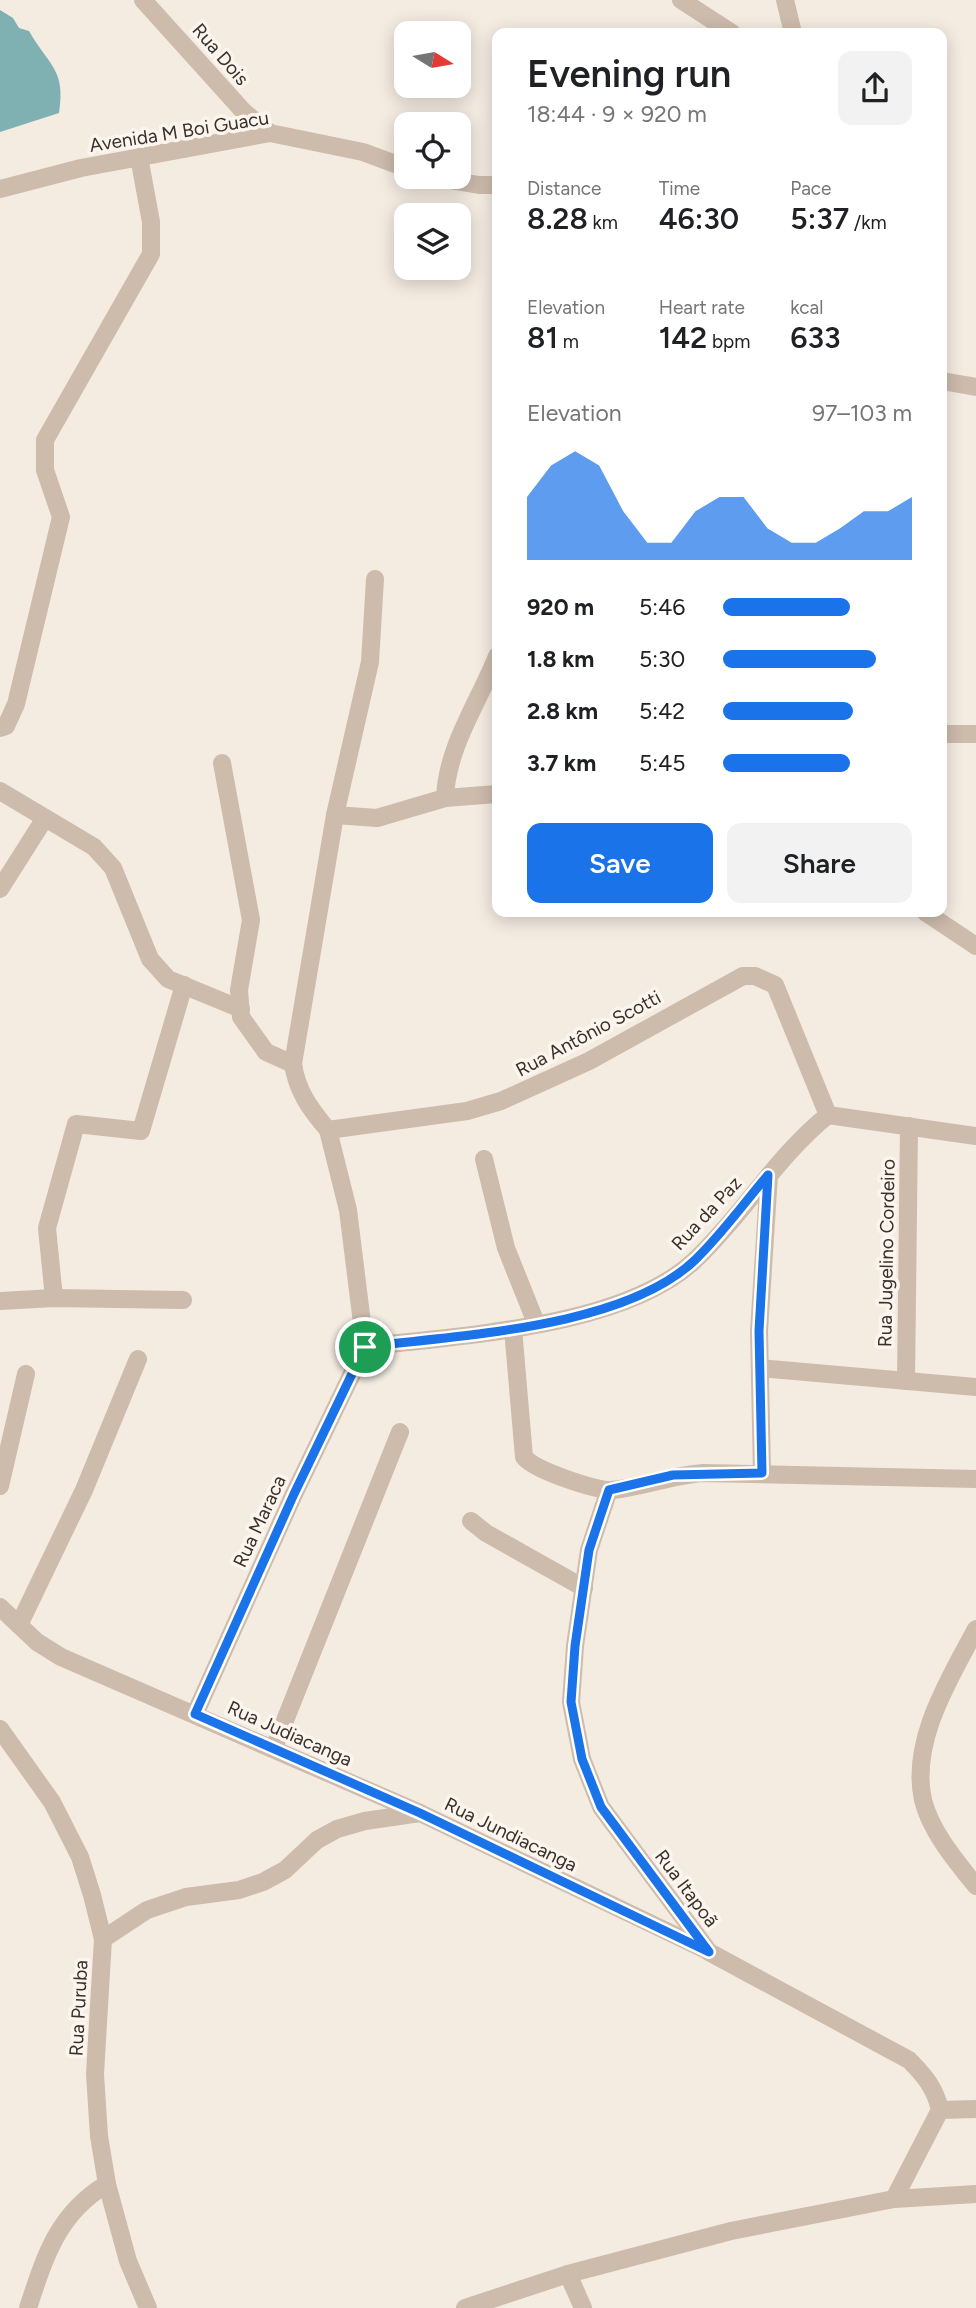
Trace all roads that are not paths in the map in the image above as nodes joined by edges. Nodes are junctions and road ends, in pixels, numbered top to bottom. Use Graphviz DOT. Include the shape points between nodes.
graph roads {
  1 [pos="143,0"];
  2 [pos="681,0"];
  3 [pos="785,0"];
  4 [pos="724,28"];
  5 [pos="792,28"];
  6 [pos="270,133"];
  7 [pos="139,157"];
  8 [pos="394,164"];
  9 [pos="471,184"];
  10 [pos="492,185"];
  11 [pos="0,189"];
  12 [pos="947,382"];
  13 [pos="976,387"];
  14 [pos="375,579"];
  15 [pos="492,667"];
  16 [pos="0,728"];
  17 [pos="947,734"];
  18 [pos="976,734"];
  19 [pos="222,763"];
  20 [pos="0,791"];
  21 [pos="492,794"];
  22 [pos="445,798"];
  23 [pos="335,815"];
  24 [pos="45,818"];
  25 [pos="0,889"];
  26 [pos="932,917"];
  27 [pos="976,946"];
  28 [pos="184,985"];
  29 [pos="241,1009"];
  30 [pos="293,1064"];
  31 [pos="828,1115"];
  32 [pos="909,1126"];
  33 [pos="328,1130"];
  34 [pos="976,1136"];
  35 [pos="484,1159"];
  36 [pos="768,1175"];
  37 [pos="54,1298"];
  38 [pos="183,1300"];
  39 [pos="0,1301"];
  40 [pos="536,1323"];
  41 [pos="513,1329"];
  42 [pos="365,1347"];
  43 [pos="138,1359"];
  44 [pos="760,1368"];
  45 [pos="26,1374"];
  46 [pos="906,1381"];
  47 [pos="976,1387"];
  48 [pos="400,1432"];
  49 [pos="762,1473"];
  50 [pos="976,1479"];
  51 [pos="0,1486"];
  52 [pos="609,1490"];
  53 [pos="471,1521"];
  54 [pos="584,1588"];
  55 [pos="0,1607"];
  56 [pos="19,1625"];
  57 [pos="976,1629"];
  58 [pos="195,1714"];
  59 [pos="0,1729"];
  60 [pos="274,1748"];
  61 [pos="420,1813"];
  62 [pos="976,1886"];
  63 [pos="103,1939"];
  64 [pos="709,1952"];
  65 [pos="976,2109"];
  66 [pos="940,2110"];
  67 [pos="107,2184"];
  68 [pos="976,2194"];
  69 [pos="894,2199"];
  70 [pos="568,2274"];
  71 [pos="28,2308"];
  72 [pos="148,2308"];
  73 [pos="465,2308"];
  74 [pos="583,2308"];
  1 -- 6 [label="street, Rua Dois" via="237,104"];
  2 -- 4 [label="street"];
  3 -- 5 [label="street"];
  6 -- 7 [label="street, Avenida M Boi Guacu"];
  6 -- 8 [label="street, Avenida M Boi Guacu" via="363,152"];
  7 -- 11 [label="street, Avenida M Boi Guacu"];
  7 -- 16 [label="street" via="151,222 151,254 45,440 45,470 61,517 16,704 6,726"];
  9 -- 10 [label="street"];
  12 -- 13 [label="street"];
  14 -- 23 [label="street" via="370,662"];
  15 -- 22 [label="street" via="452,755"];
  17 -- 18 [label="street"];
  19 -- 29 [label="street" via="251,920 239,990"];
  20 -- 24 [label="street"];
  21 -- 22 [label="street"];
  22 -- 23 [label="street" via="377,818"];
  23 -- 30 [label="street"];
  24 -- 25 [label="street"];
  24 -- 28 [label="street" via="94,847 113,868 150,959 168,978"];
  26 -- 27 [label="street"];
  28 -- 29 [label="street"];
  28 -- 37 [label="street" via="141,1131 76,1124 47,1228"];
  29 -- 30 [label="street" via="241,1017 266,1052"];
  30 -- 33 [label="street" via="296,1084 308,1107"];
  31 -- 32 [label="street"];
  31 -- 33 [label="street, Rua Antônio Scotti" via="775,985 743,976 589,1061 501,1101 467,1111"];
  31 -- 36 [label="street, Rua da Paz"];
  32 -- 34 [label="street"];
  32 -- 46 [label="street, Rua Jugelino Cordeiro"];
  33 -- 42 [label="street" via="348,1210"];
  35 -- 40 [label="street" via="506,1248"];
  36 -- 40 [label="street, Rua da Paz" via="694,1261 664,1281 628,1301"];
  36 -- 44 [label="street"];
  37 -- 38 [label="street"];
  37 -- 39 [label="street"];
  40 -- 41 [label="street, Rua da Paz"];
  41 -- 42 [label="street, Rua da Paz"];
  41 -- 52 [label="street" via="524,1457 544,1471"];
  42 -- 58 [label="street, Rua Maraca"];
  43 -- 56 [label="street" via="84,1490"];
  44 -- 46 [label="street"];
  44 -- 49 [label="street"];
  45 -- 51 [label="street"];
  46 -- 47 [label="street"];
  48 -- 60 [label="street"];
  49 -- 50 [label="street"];
  49 -- 52 [label="street" via="673,1475"];
  52 -- 54 [label="street, Rua Itapoã" via="594,1530"];
  53 -- 54 [label="street"];
  54 -- 64 [label="street, Rua Itapoã" via="571,1702 582,1759 601,1807"];
  55 -- 56 [label="street, Rua Judiacanga"];
  56 -- 58 [label="street, Rua Judiacanga" via="61,1657"];
  57 -- 62 [label="street" via="927,1732 923,1761 923,1800 943,1844"];
  58 -- 60 [label="street, Rua Judiacanga"];
  59 -- 63 [label="street, Rua Puruba" via="52,1802 80,1857"];
  60 -- 61 [label="street, Rua Judiacanga"];
  61 -- 63 [label="street, Rua Jundiacanga" via="337,1829 263,1882 147,1910"];
  61 -- 64 [label="street, Rua Jundiacanga"];
  63 -- 67 [label="street, Rua Puruba" via="95,2074"];
  64 -- 66 [label="street, Rua Itapoã" via="909,2060 927,2078"];
  65 -- 66 [label="street"];
  66 -- 69 [label="street"];
  67 -- 71 [label="street" via="83,2198 65,2221 46,2256"];
  67 -- 72 [label="street, Rua Puruba" via="128,2261"];
  68 -- 69 [label="street"];
  69 -- 70 [label="street" via="731,2231"];
  70 -- 73 [label="street"];
  70 -- 74 [label="street"];
}
